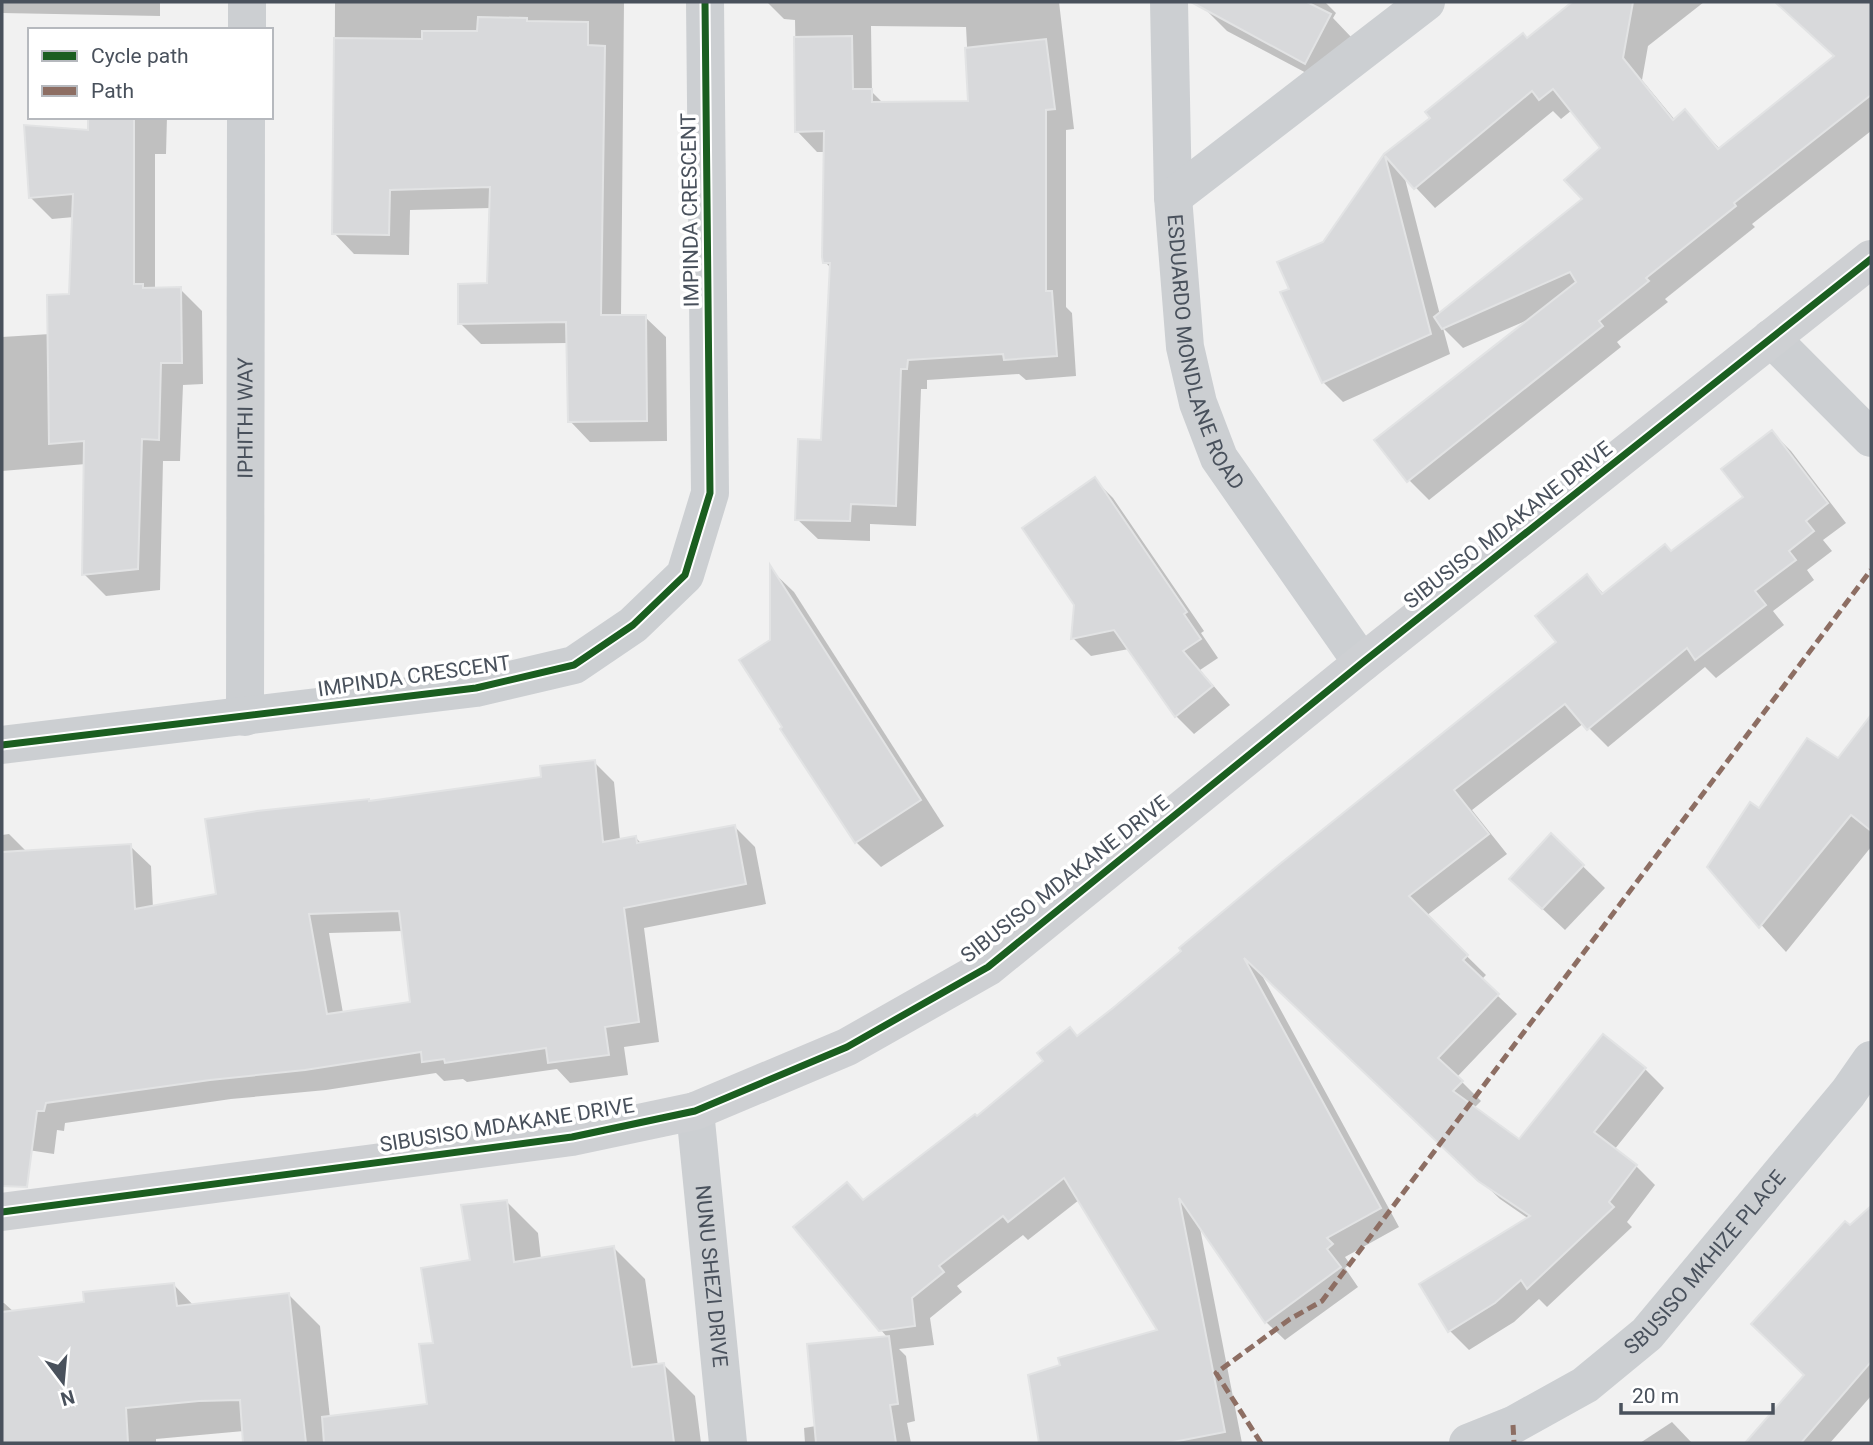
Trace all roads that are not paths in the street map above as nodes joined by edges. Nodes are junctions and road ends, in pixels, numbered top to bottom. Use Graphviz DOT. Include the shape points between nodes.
graph roads {
  1 [pos="247,2"];
  2 [pos="705,2"];
  3 [pos="1169,2"];
  4 [pos="1426,2"];
  5 [pos="247,28"];
  6 [pos="246,119"];
  7 [pos="1173,197"];
  8 [pos="1871,259"];
  9 [pos="1772,338"];
  10 [pos="1871,439"];
  11 [pos="1362,663"];
  12 [pos="245,717"];
  13 [pos="2,745"];
  14 [pos="1871,1060"];
  15 [pos="695,1111"];
  16 [pos="2,1212"];
  17 [pos="728,1443"];
  18 [pos="1468,1443"];
  1 -- 5 [label="street"];
  2 -- 12 [label="street, IMPINDA CRESCENT" via="710,493 685,575 633,625 574,665 476,688"];
  3 -- 7 [label="street, ESDUARDO MONDLANE ROAD"];
  4 -- 7 [label="street"];
  6 -- 12 [label="street, IPHITHI WAY"];
  7 -- 11 [label="street, ESDUARDO MONDLANE ROAD" via="1185,347 1198,403 1219,458"];
  8 -- 9 [label="street, SIBUSISO MDAKANE DRIVE"];
  9 -- 10 [label="street"];
  9 -- 11 [label="street, SIBUSISO MDAKANE DRIVE"];
  11 -- 15 [label="street, SIBUSISO MDAKANE DRIVE" via="988,967 847,1047"];
  12 -- 13 [label="street, IMPINDA CRESCENT"];
  14 -- 18 [label="street, SBUSISO MKHIZE PLACE" via="1849,1093 1647,1334 1585,1385 1513,1425"];
  15 -- 16 [label="street, SIBUSISO MDAKANE DRIVE" via="572,1137"];
  15 -- 17 [label="street, NUNU SHEZI DRIVE"];
}
